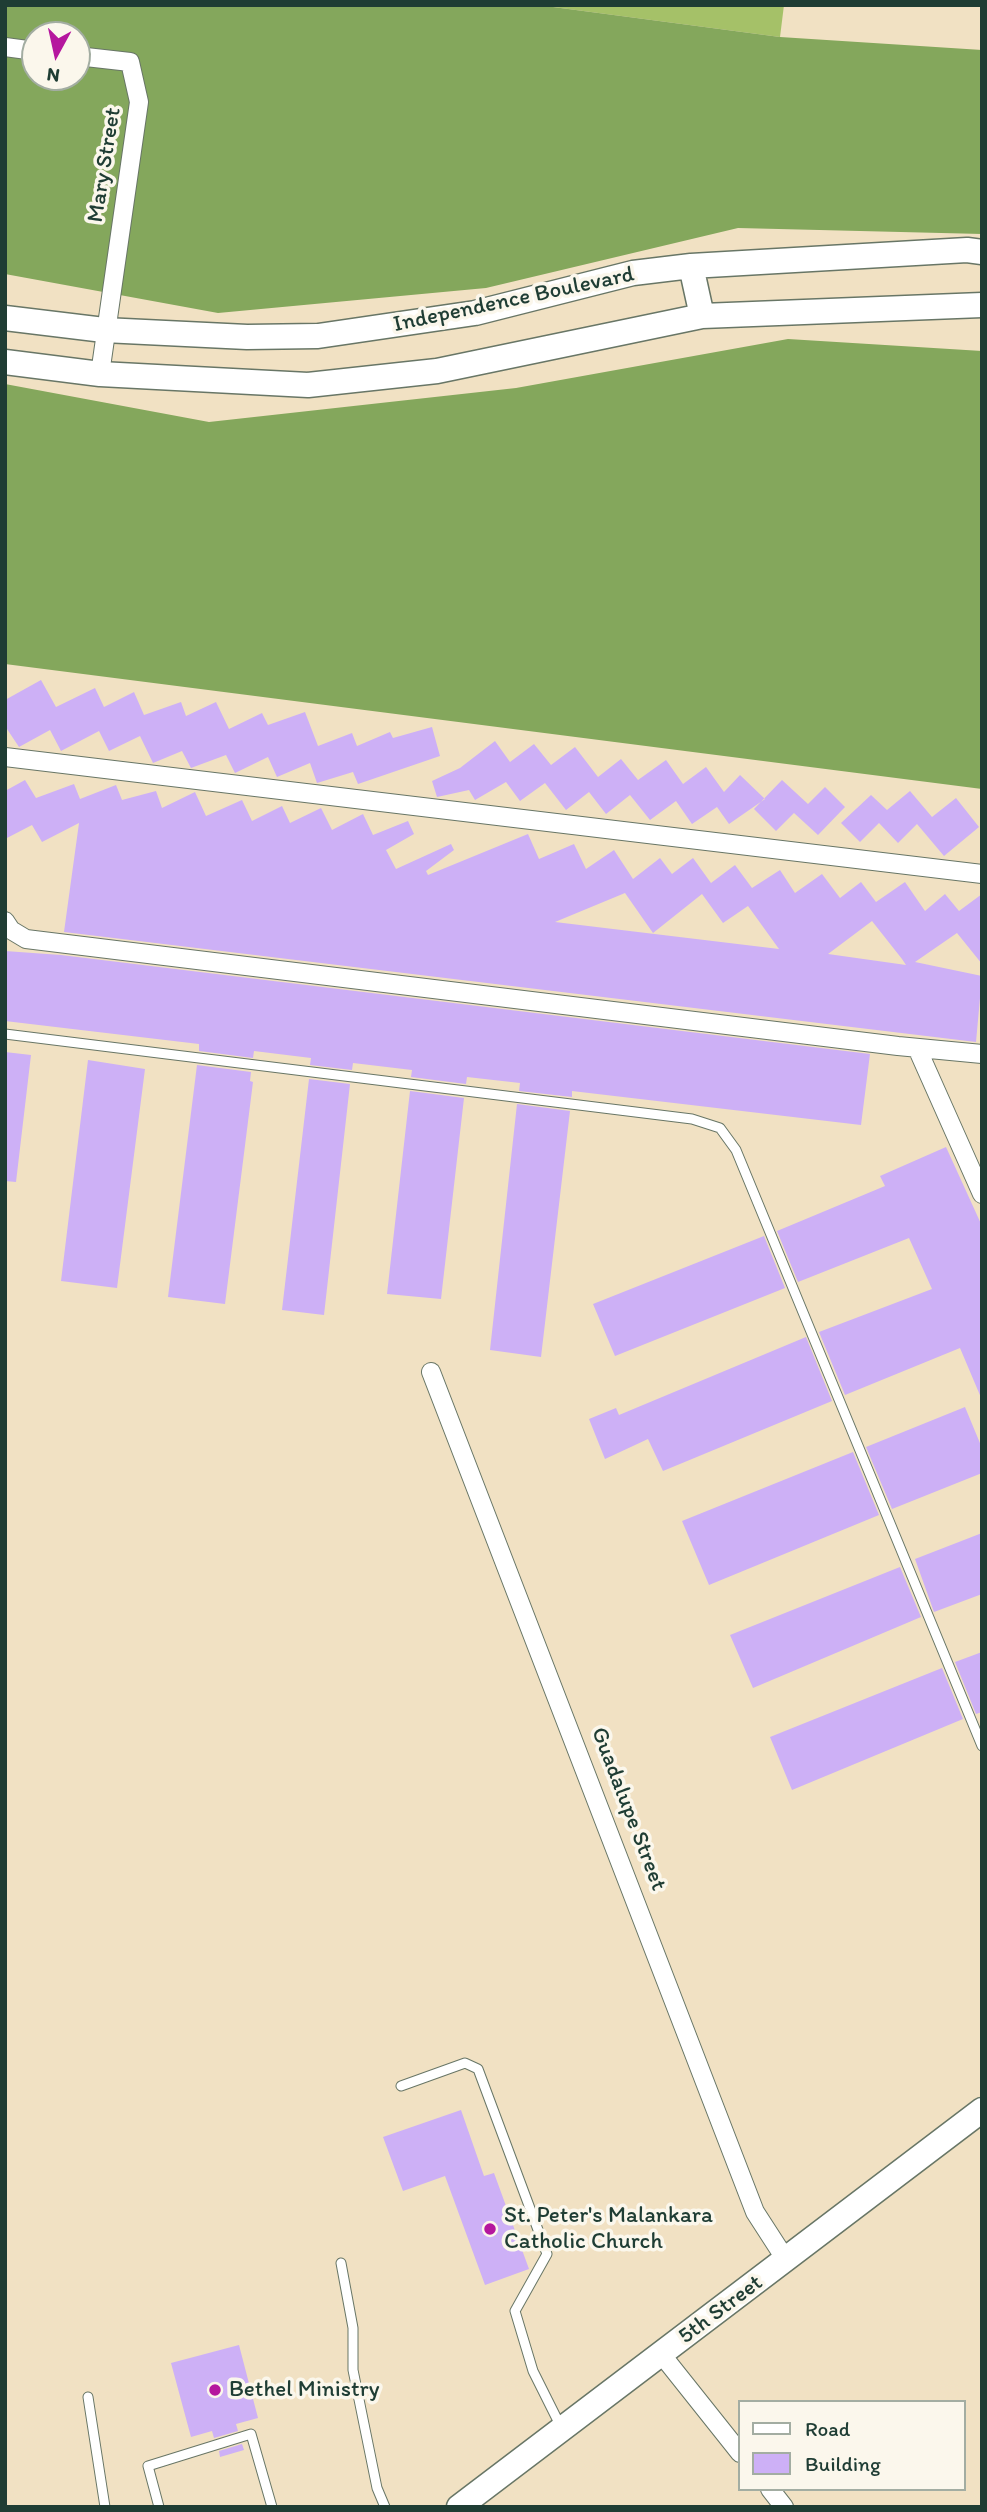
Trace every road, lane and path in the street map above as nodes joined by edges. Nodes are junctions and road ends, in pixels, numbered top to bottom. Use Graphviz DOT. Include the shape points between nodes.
graph roads {
  1 [pos="91,58"];
  2 [pos="982,252"];
  3 [pos="691,266"];
  4 [pos="982,305"];
  5 [pos="702,316"];
  6 [pos="5,318"];
  7 [pos="104,330"];
  8 [pos="5,362"];
  9 [pos="100,374"];
  10 [pos="5,757"];
  11 [pos="982,874"];
  12 [pos="5,921"];
  13 [pos="5,1034"];
  14 [pos="917,1048"];
  15 [pos="982,1054"];
  16 [pos="982,1194"];
  17 [pos="432,1371"];
  18 [pos="982,1746"];
  19 [pos="401,2085"];
  20 [pos="982,2110"];
  21 [pos="786,2260"];
  22 [pos="341,2263"];
  23 [pos="662,2355"];
  24 [pos="88,2397"];
  25 [pos="561,2429"];
  26 [pos="738,2450"];
  27 [pos="772,2491"];
  28 [pos="105,2507"];
  29 [pos="159,2507"];
  30 [pos="272,2507"];
  31 [pos="385,2507"];
  32 [pos="459,2507"];
  33 [pos="784,2507"];
  1 -- 7 [label="street, Mary Street" via="130,62 139,102"];
  2 -- 3 [label="main road, Independence Boulevard"];
  3 -- 5 [label="main road"];
  3 -- 7 [label="main road, Independence Boulevard" via="633,273 475,313 318,336"];
  4 -- 5 [label="main road"];
  5 -- 9 [label="main road" via="437,371 308,385"];
  6 -- 7 [label="main road, Independence Boulevard"];
  7 -- 9 [label="street"];
  8 -- 9 [label="main road"];
  10 -- 11 [label="street"];
  12 -- 14 [label="street" via="26,939"];
  13 -- 18 [label="lane" via="692,1119 720,1128 736,1150"];
  14 -- 15 [label="street"];
  14 -- 16 [label="street"];
  17 -- 21 [label="street, Guadalupe Street" via="755,2213"];
  19 -- 25 [label="lane" via="464,2063 478,2069 547,2254 515,2311 533,2371"];
  20 -- 21 [label="main road, 5th Street"];
  21 -- 23 [label="main road, 5th Street"];
  22 -- 31 [label="lane" via="353,2328 353,2370"];
  23 -- 25 [label="main road, 5th Street"];
  23 -- 26 [label="street"];
  24 -- 28 [label="lane"];
  25 -- 32 [label="main road, 5th Street"];
  27 -- 33 [label="street"];
  29 -- 30 [label="lane" via="148,2466 251,2434"];
}
